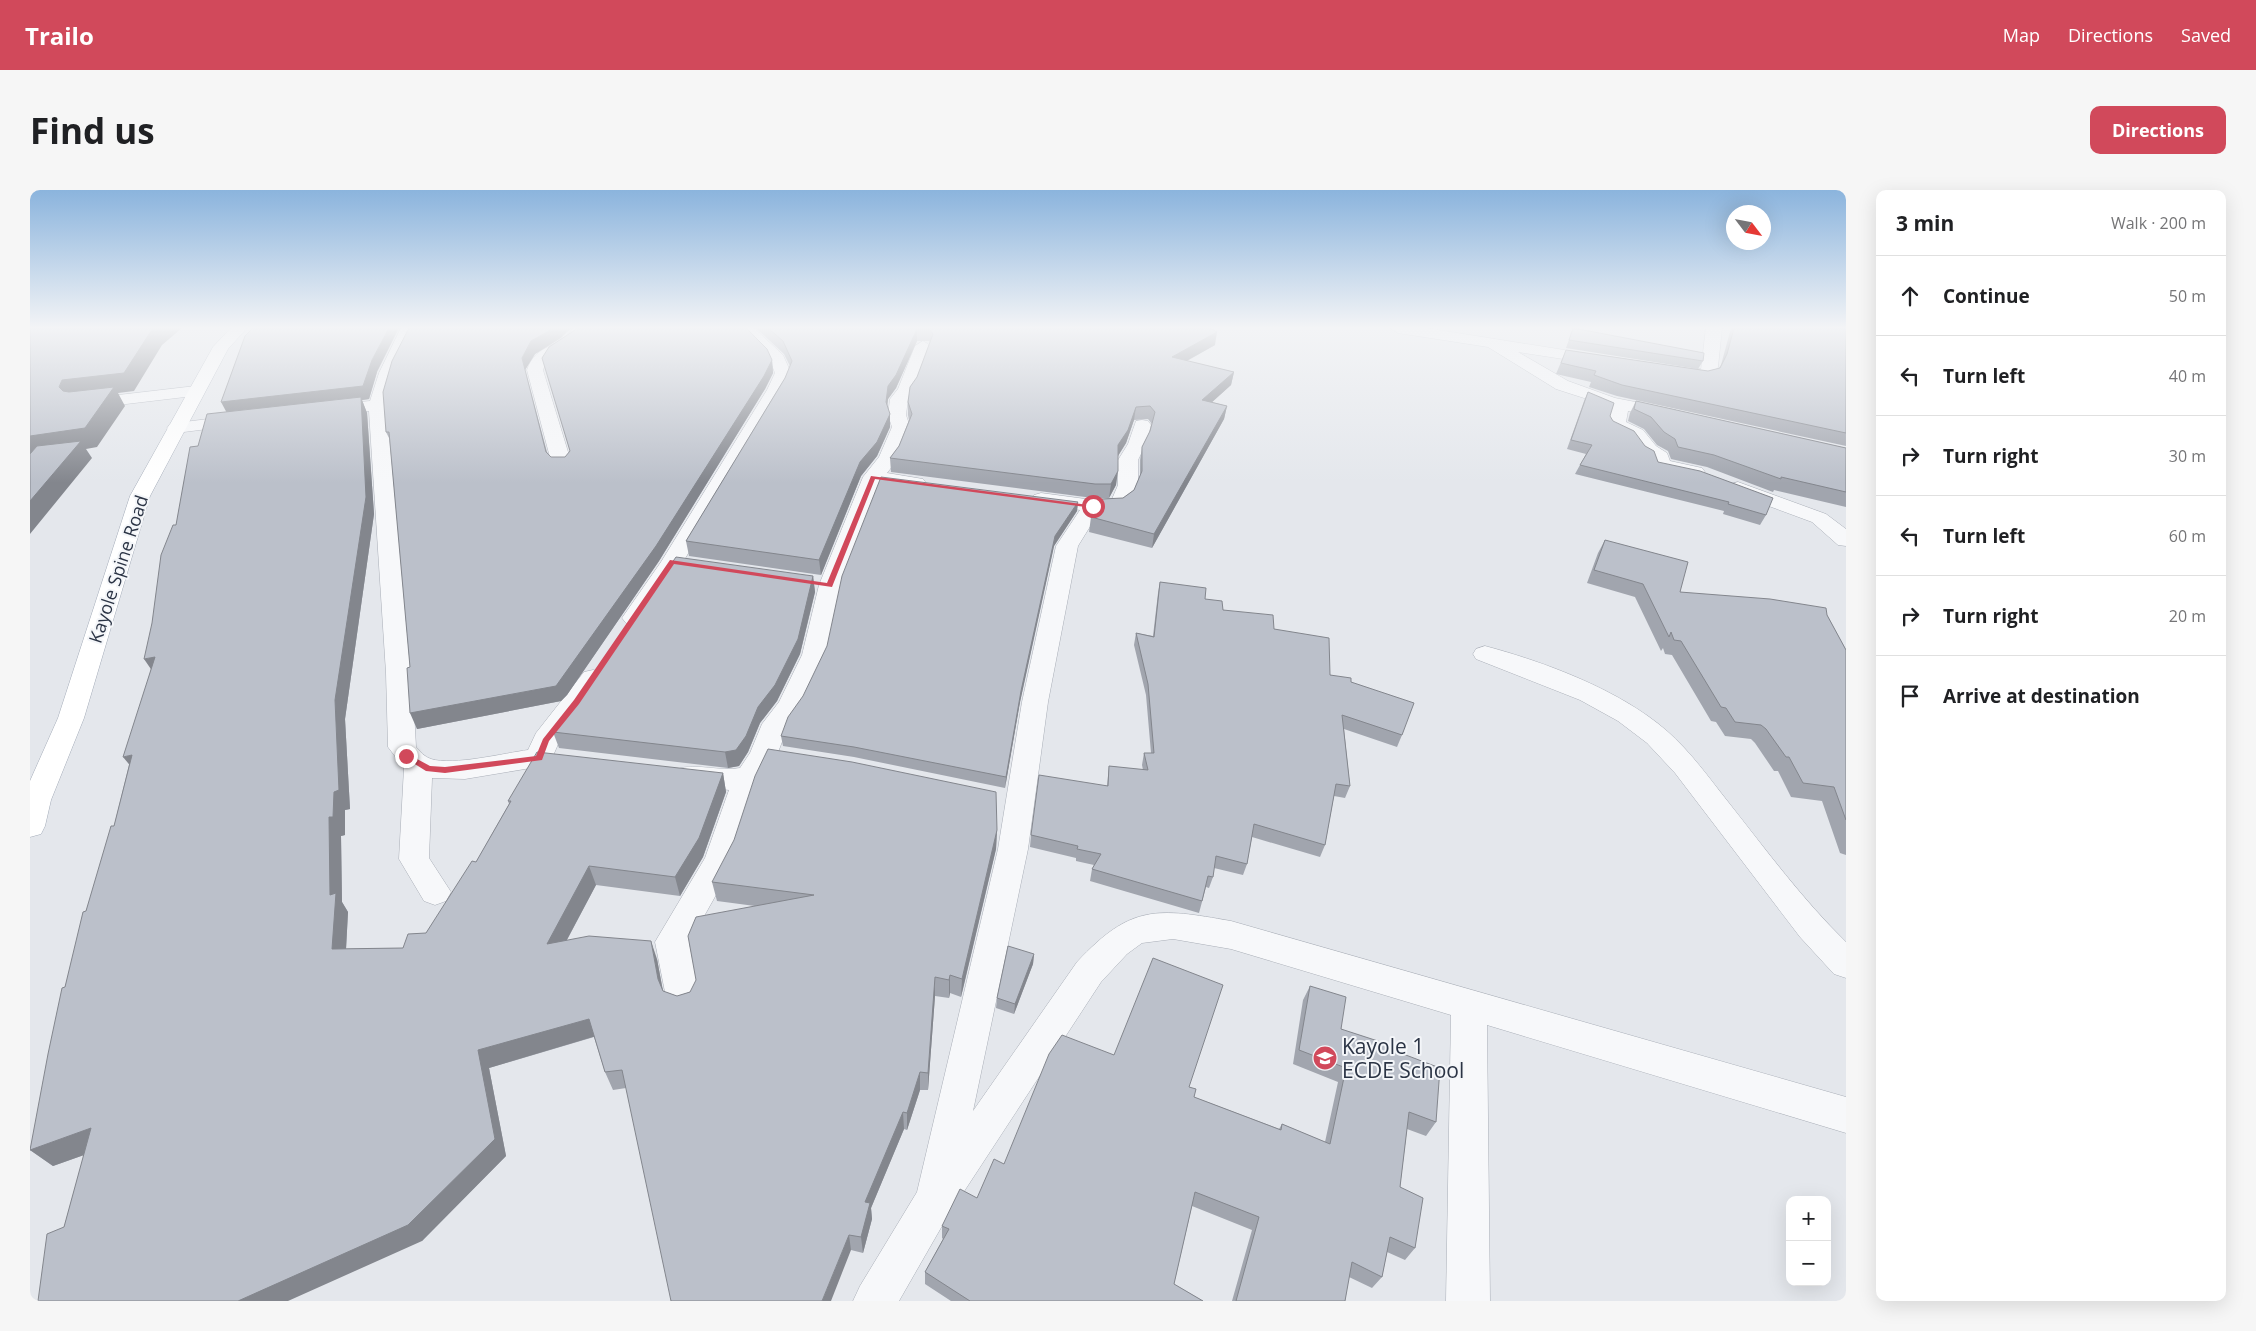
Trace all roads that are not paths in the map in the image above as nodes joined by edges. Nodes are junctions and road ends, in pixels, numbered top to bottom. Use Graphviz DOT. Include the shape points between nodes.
graph roads {
  1 [pos="202,380"];
  2 [pos="385,380"];
  3 [pos="538,380"];
  4 [pos="780,380"];
  5 [pos="909,380"];
  6 [pos="1550,380"];
  7 [pos="196,391"];
  8 [pos="1611,402"];
  9 [pos="81,404"];
  10 [pos="377,405"];
  11 [pos="312,412"];
  12 [pos="263,418"];
  13 [pos="1686,418"];
  14 [pos="1142,425"];
  15 [pos="176,428"];
  16 [pos="562,465"];
  17 [pos="873,477"];
  18 [pos="940,486"];
  19 [pos="1017,496"];
  20 [pos="1093,506"];
  21 [pos="1846,540"];
  22 [pos="622,636"];
  23 [pos="1485,654"];
  24 [pos="605,661"];
  25 [pos="790,759"];
  26 [pos="418,764"];
  27 [pos="756,765"];
  28 [pos="662,773"];
  29 [pos="991,797"];
  30 [pos="32,809"];
  31 [pos="1013,849"];
  32 [pos="435,892"];
  33 [pos="1846,964"];
  34 [pos="683,997"];
  35 [pos="1469,1004"];
  36 [pos="1846,1115"];
  37 [pos="932,1205"];
  38 [pos="876,1301"];
  39 [pos="1468,1301"];
  1 -- 7 [label="main road, Kayole Spine Road"];
  2 -- 10 [label="street"];
  3 -- 16 [label="street"];
  4 -- 22 [label="street" via="682,563"];
  5 -- 17 [label="street" via="899,399 897,415 901,428 888,458"];
  6 -- 8 [label="street"];
  7 -- 9 [label="street"];
  7 -- 15 [label="main road, Kayole Spine Road"];
  8 -- 13 [label="street"];
  8 -- 21 [label="street" via="1621,409 1616,424 1636,434 1648,450 1660,457 1662,465 1713,479 1819,518"];
  10 -- 11 [label="street"];
  10 -- 26 [label="street" via="402,747 406,756"];
  12 -- 15 [label="street"];
  14 -- 20 [label="street" via="1128,460 1128,485 1120,503"];
  15 -- 30 [label="main road, Kayole Spine Road" via="140,496 71,718"];
  17 -- 18 [label="street"];
  17 -- 27 [label="street" via="820,584 814,655"];
  19 -- 20 [label="street"];
  20 -- 31 [label="street" via="1068,546 1035,702"];
  23 -- 33 [label="street" via="1563,681 1604,700 1647,728 1679,759 1794,908"];
  24 -- 26 [label="street" via="546,740 549,759 445,770"];
  25 -- 27 [label="street"];
  26 -- 32 [label="street" via="414,859"];
  27 -- 28 [label="street" via="728,780"];
  27 -- 34 [label="street" via="737,806 727,843 708,887 672,942"];
  29 -- 31 [label="street" via="1011,801"];
  31 -- 37 [label="street"];
  35 -- 36 [label="street"];
  35 -- 37 [label="street" via="1231,935 1180,926 1145,928 1120,939 1089,972"];
  35 -- 39 [label="street"];
  37 -- 38 [label="street"];
}
